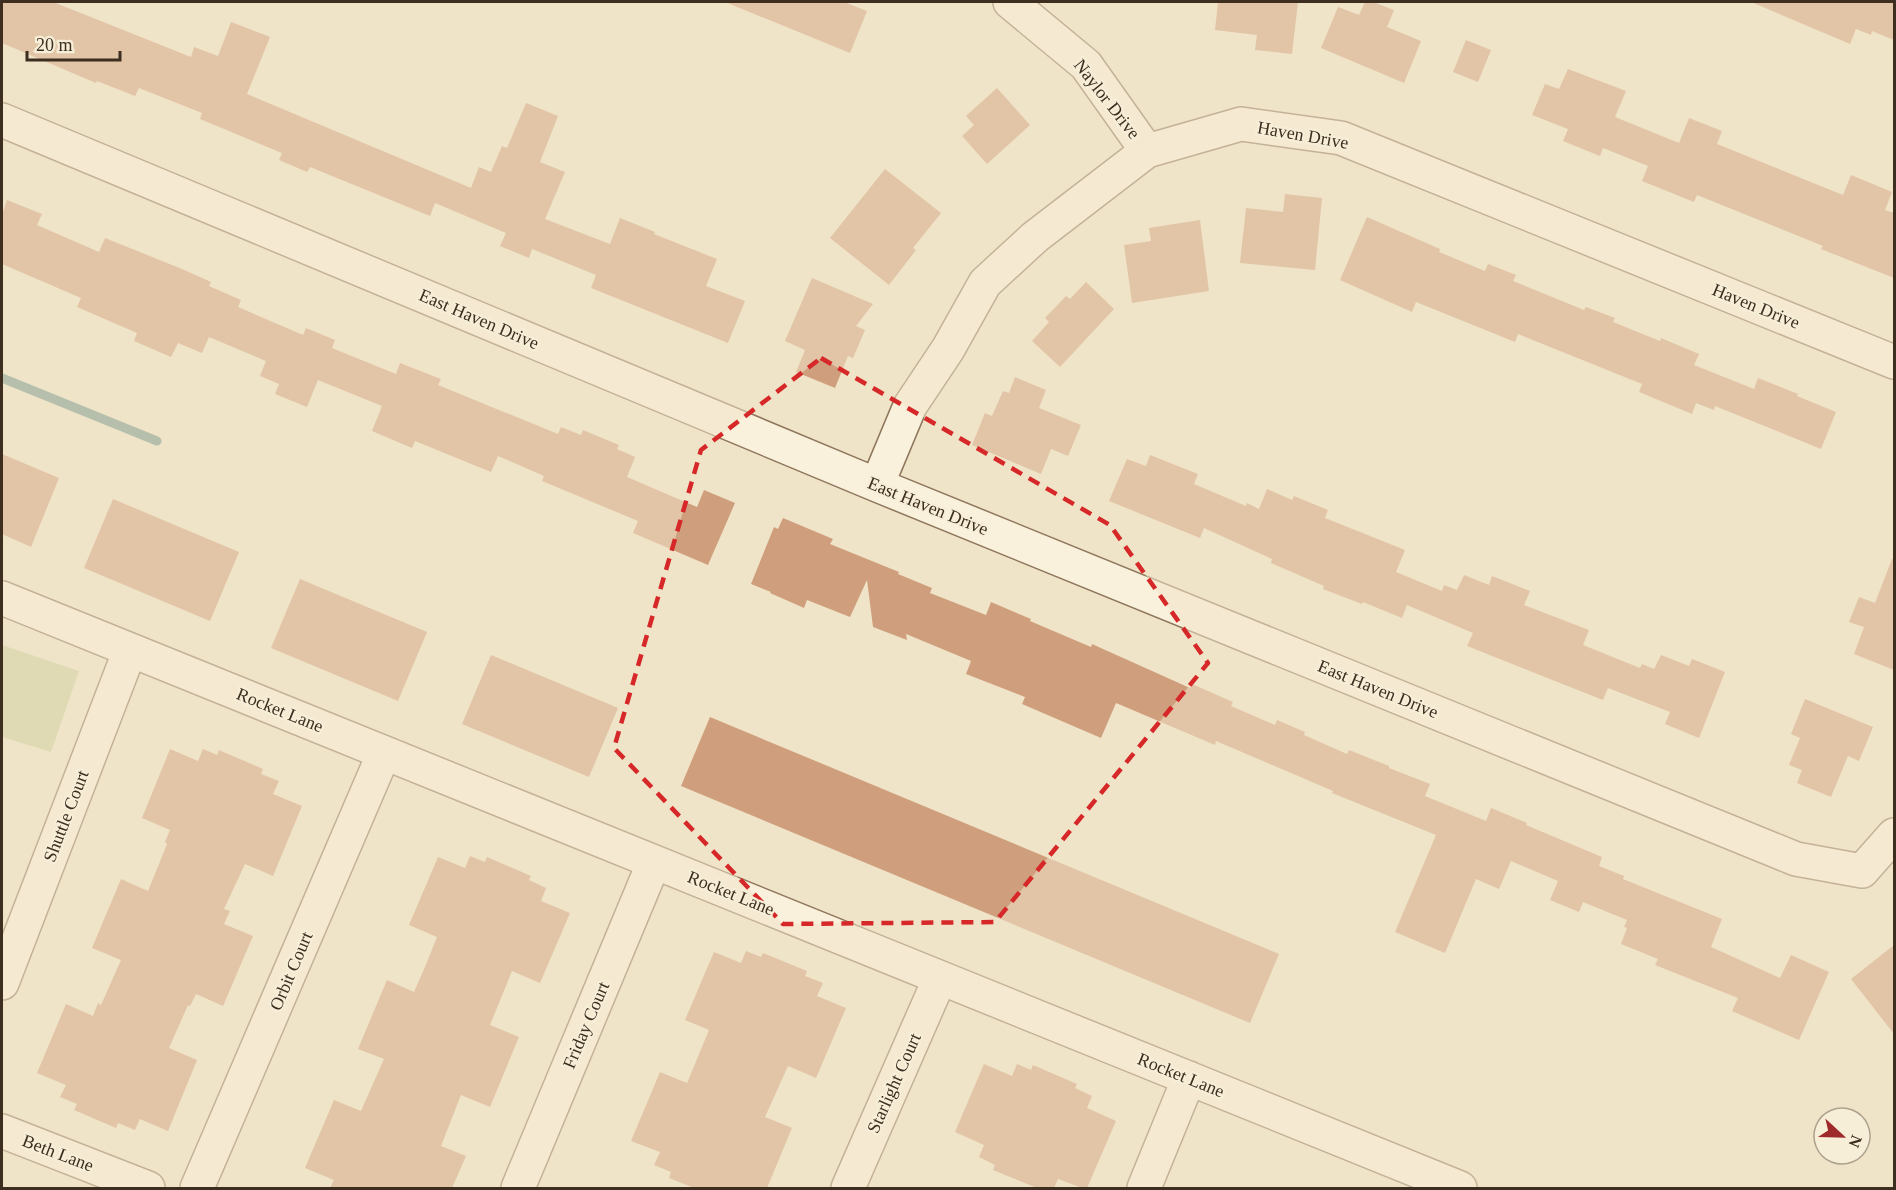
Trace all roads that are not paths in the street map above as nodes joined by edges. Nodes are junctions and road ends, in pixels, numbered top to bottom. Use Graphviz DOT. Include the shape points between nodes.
graph roads {
  1 [pos="1010,2"];
  2 [pos="2,120"];
  3 [pos="1148,151"];
  4 [pos="1894,362"];
  5 [pos="877,485"];
  6 [pos="2,598"];
  7 [pos="130,650"];
  8 [pos="384,753"];
  9 [pos="1894,835"];
  10 [pos="654,862"];
  11 [pos="940,978"];
  12 [pos="2,983"];
  13 [pos="1189,1078"];
  14 [pos="2,1131"];
  15 [pos="1452,1187"];
  16 [pos="148,1188"];
  17 [pos="197,1188"];
  18 [pos="518,1188"];
  19 [pos="848,1188"];
  20 [pos="1144,1188"];
  1 -- 3 [label="street, Naylor Drive" via="1086,65"];
  2 -- 5 [label="street, East Haven Drive"];
  3 -- 4 [label="street, Haven Drive" via="1241,124 1341,138"];
  3 -- 5 [label="street, Haven Drive" via="1035,237 984,283 948,349 910,406"];
  5 -- 9 [label="street, East Haven Drive" via="1796,859 1862,871"];
  6 -- 7 [label="street, Rocket Lane"];
  7 -- 8 [label="street, Rocket Lane"];
  7 -- 12 [label="street, Shuttle Court"];
  8 -- 10 [label="street, Rocket Lane"];
  8 -- 17 [label="street, Orbit Court"];
  10 -- 11 [label="street, Rocket Lane"];
  10 -- 18 [label="street, Friday Court"];
  11 -- 13 [label="street, Rocket Lane"];
  11 -- 19 [label="street, Starlight Court"];
  13 -- 15 [label="street, Rocket Lane"];
  13 -- 20 [label="street"];
  14 -- 16 [label="street, Beth Lane"];
}
